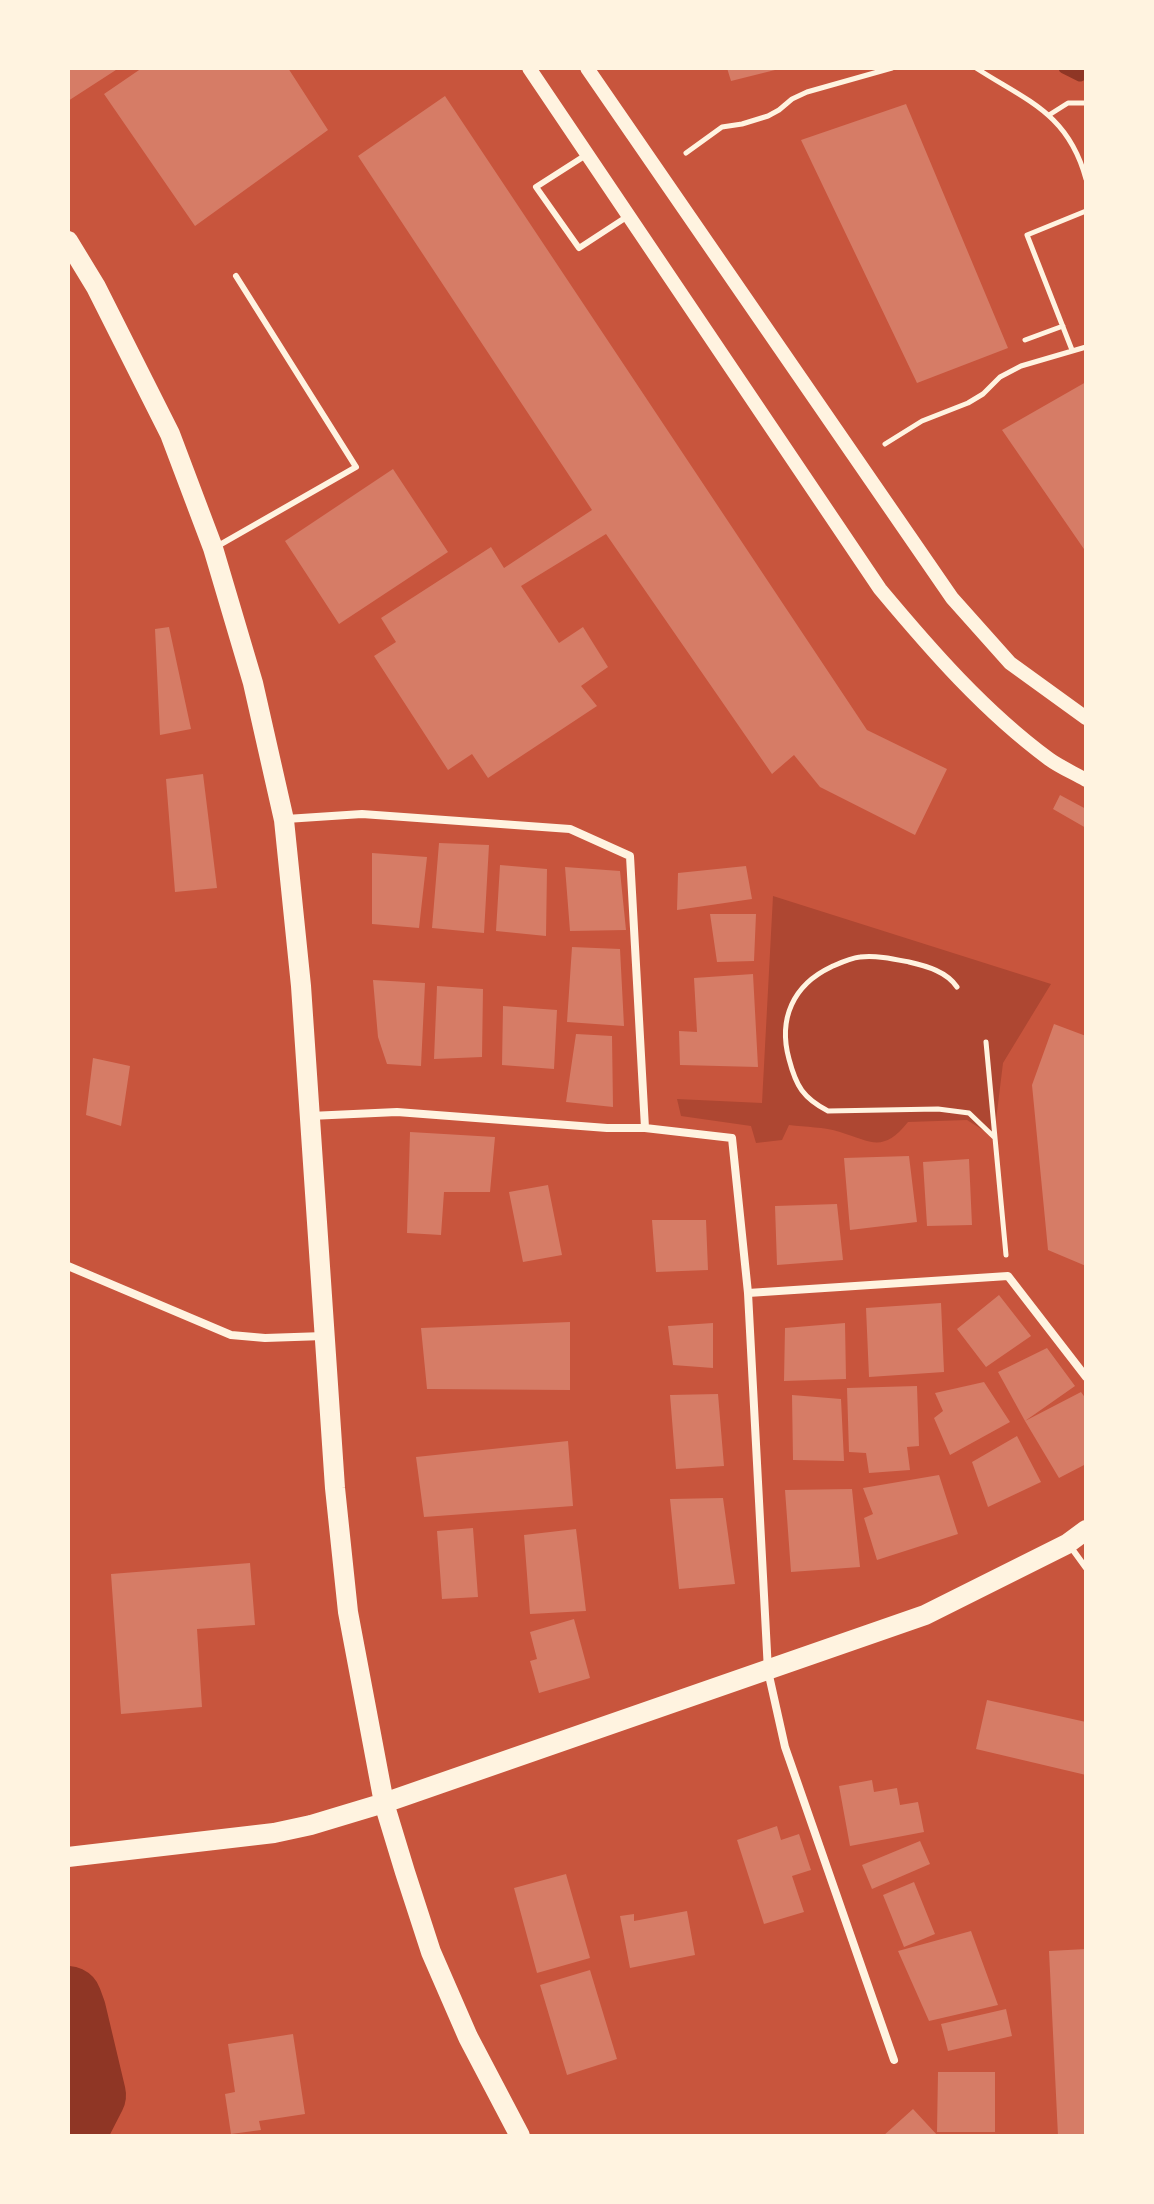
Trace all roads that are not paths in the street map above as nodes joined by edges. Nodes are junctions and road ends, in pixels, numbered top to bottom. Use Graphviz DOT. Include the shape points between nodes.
graph roads {
  1 [pos="529,68"];
  2 [pos="587,68"];
  3 [pos="587,154"];
  4 [pos="628,216"];
  5 [pos="68,241"];
  6 [pos="236,276"];
  7 [pos="213,548"];
  8 [pos="1086,718"];
  9 [pos="1086,780"];
  10 [pos="284,820"];
  11 [pos="309,1116"];
  12 [pos="645,1128"];
  13 [pos="68,1266"];
  14 [pos="748,1293"];
  15 [pos="324,1336"];
  16 [pos="1086,1377"];
  17 [pos="1086,1530"];
  18 [pos="1067,1544"];
  19 [pos="1086,1568"];
  20 [pos="768,1671"];
  21 [pos="384,1803"];
  22 [pos="68,1857"];
  23 [pos="894,2060"];
  24 [pos="520,2136"];
  1 -- 3 [label="street"];
  2 -- 8 [label="street" via="952,598 1010,663"];
  3 -- 4 [label="street"];
  3 -- 4 [label="lane" via="536,187 579,248"];
  4 -- 9 [label="street" via="880,589 937,657 1009,726"];
  5 -- 7 [label="main road" via="170,434"];
  6 -- 7 [label="lane" via="356,467"];
  7 -- 10 [label="main road" via="253,683"];
  10 -- 11 [label="main road"];
  10 -- 12 [label="street" via="362,814 570,829 630,856"];
  11 -- 12 [label="street" via="397,1112"];
  11 -- 15 [label="main road"];
  12 -- 14 [label="street" via="732,1138"];
  13 -- 15 [label="street" via="231,1335"];
  14 -- 16 [label="street" via="1008,1276"];
  14 -- 20 [label="street"];
  15 -- 21 [label="main road" via="348,1612"];
  17 -- 18 [label="main road"];
  18 -- 19 [label="lane"];
  18 -- 20 [label="main road" via="925,1615"];
  20 -- 21 [label="main road"];
  20 -- 23 [label="street" via="785,1747"];
  21 -- 22 [label="main road" via="274,1833"];
  21 -- 24 [label="main road" via="431,1952"];
}
